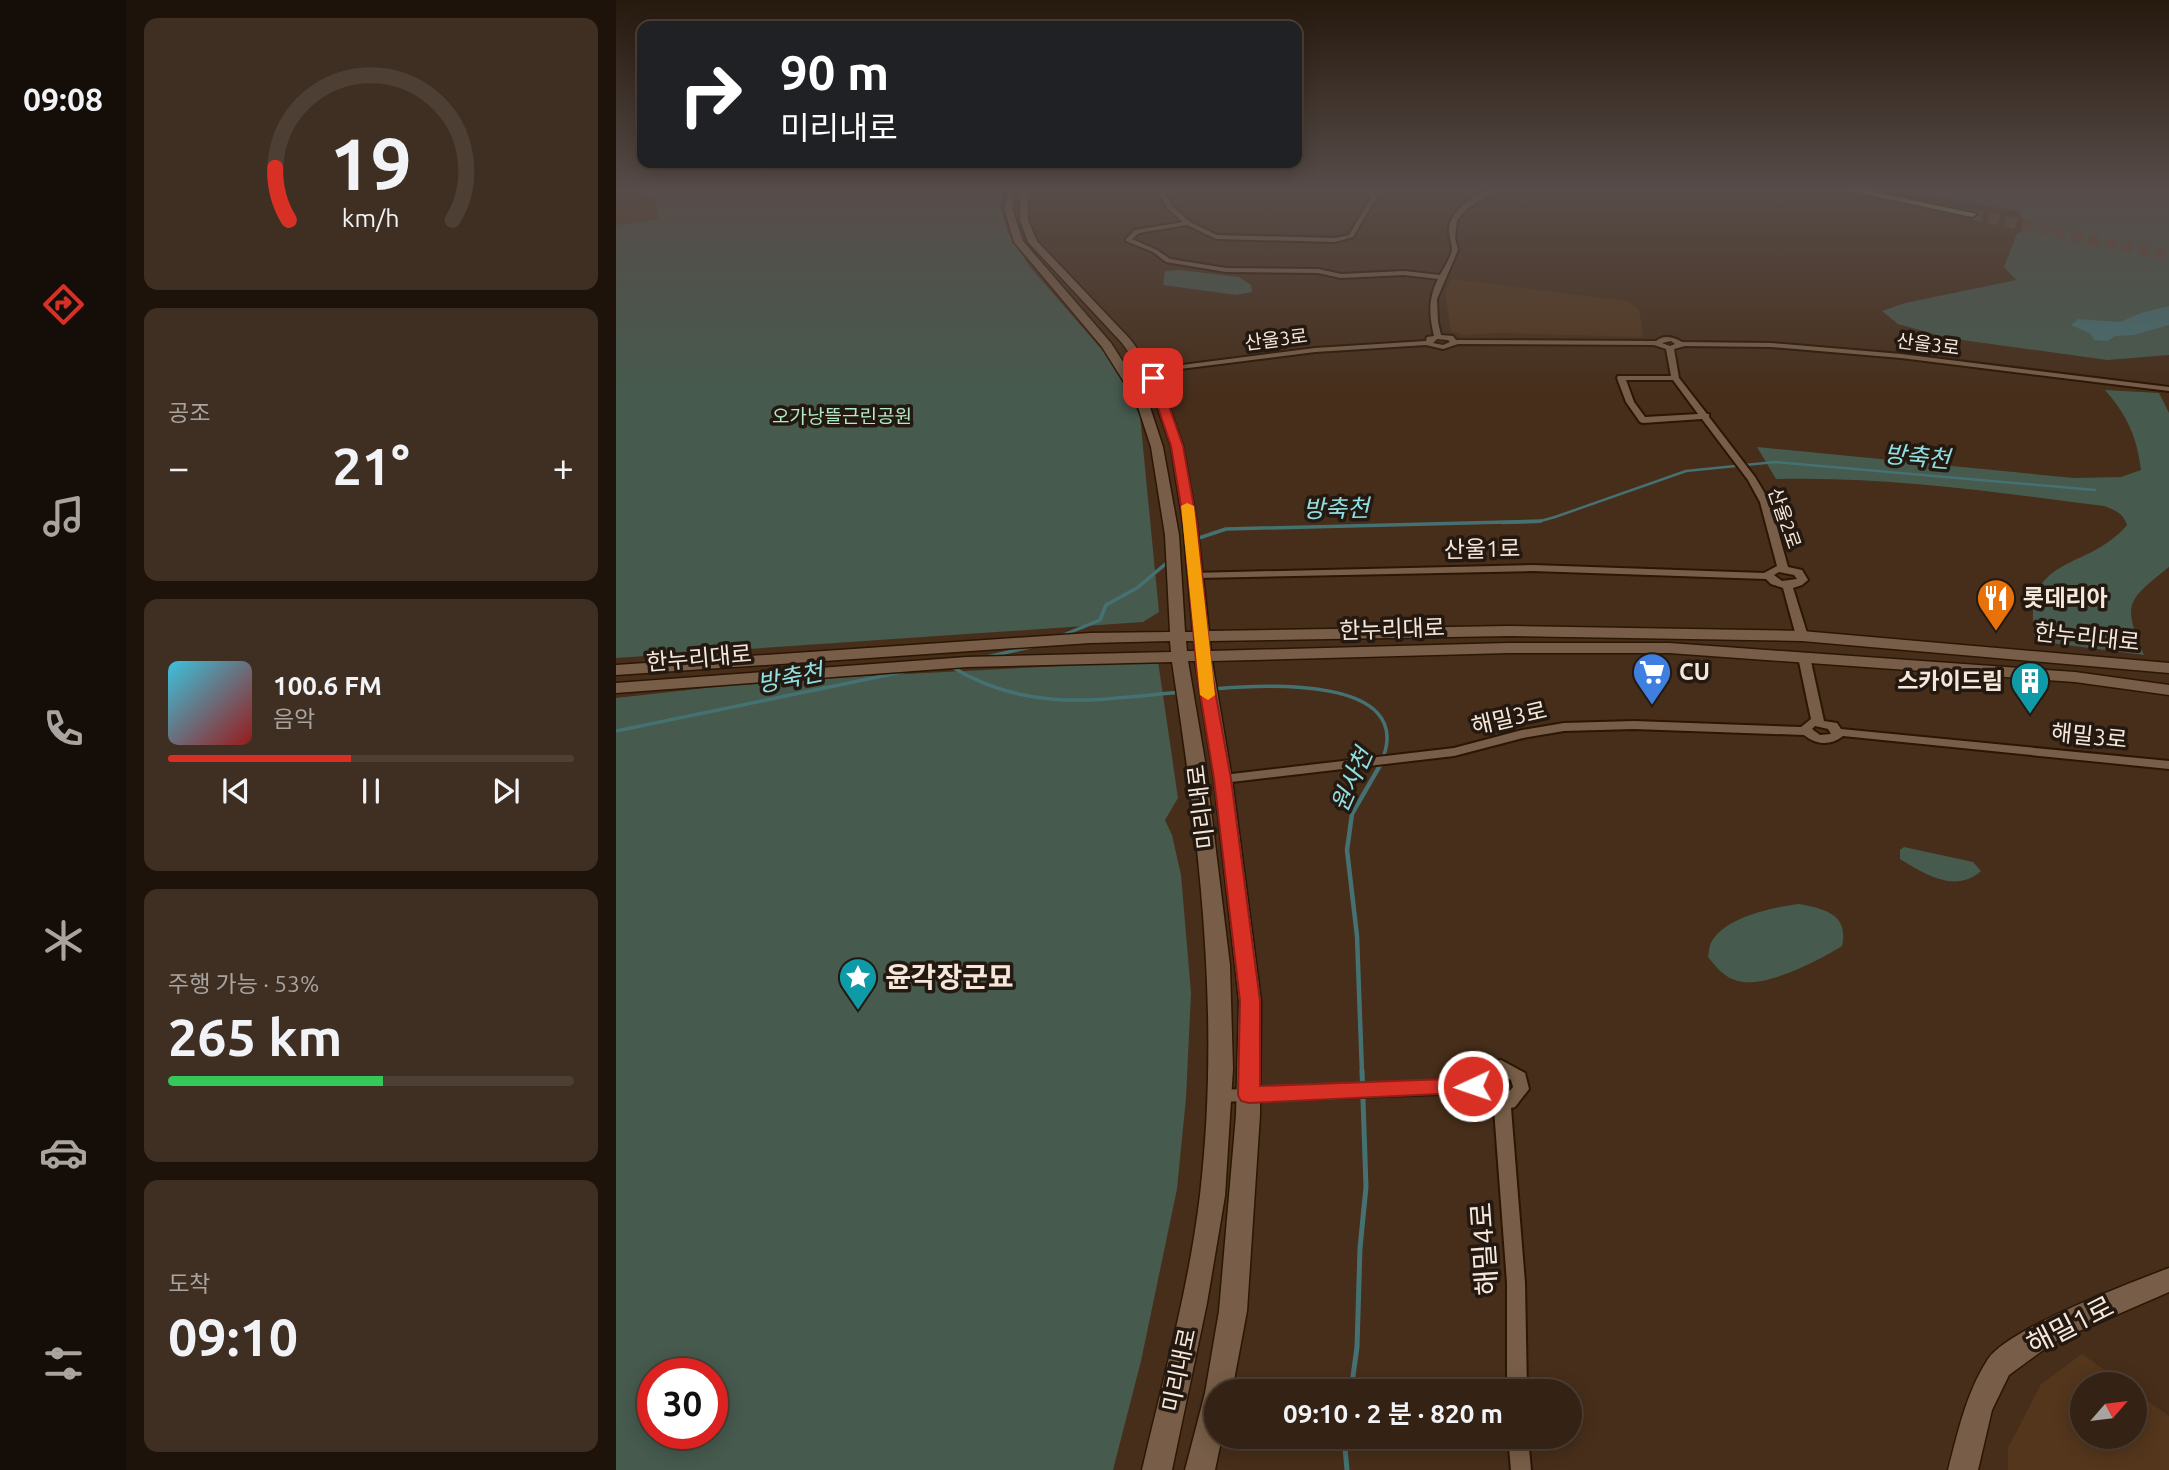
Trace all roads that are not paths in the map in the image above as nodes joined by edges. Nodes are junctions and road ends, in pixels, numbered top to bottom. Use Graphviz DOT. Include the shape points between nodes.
graph roads {
  1 [pos="1032,259"];
  2 [pos="1049,259"];
  3 [pos="1165,259"];
  4 [pos="1452,259"];
  5 [pos="1439,277"];
  6 [pos="1438,337"];
  7 [pos="1455,342"];
  8 [pos="1429,343"];
  9 [pos="1657,343"];
  10 [pos="1683,344"];
  11 [pos="1670,348"];
  12 [pos="1148,371"];
  13 [pos="1127,374"];
  14 [pos="1675,378"];
  15 [pos="2169,389"];
  16 [pos="1706,416"];
  17 [pos="1783,568"];
  18 [pos="1196,569"];
  19 [pos="1768,576"];
  20 [pos="1787,585"];
  21 [pos="1802,636"];
  22 [pos="1178,637"];
  23 [pos="1202,637"];
  24 [pos="1203,656"];
  25 [pos="1179,657"];
  26 [pos="1804,657"];
  27 [pos="2169,668"];
  28 [pos="616,670"];
  29 [pos="616,688"];
  30 [pos="2169,690"];
  31 [pos="1818,721"];
  32 [pos="1806,731"];
  33 [pos="1838,732"];
  34 [pos="2169,765"];
  35 [pos="1223,779"];
  36 [pos="1473,1086"];
  37 [pos="1249,1095"];
  38 [pos="1219,1096"];
  39 [pos="1502,1104"];
  40 [pos="2169,1280"];
  41 [pos="1220,1379"];
  42 [pos="1517,1379"];
  43 [pos="1205,1449"];
  44 [pos="1519,1449"];
  45 [pos="1157,1470"];
  46 [pos="1200,1470"];
  47 [pos="1521,1470"];
  48 [pos="1963,1470"];
  1 -- 13 [label="street, 미리내로"];
  2 -- 12 [label="street, 미리내로"];
  3 -- 5 [label="street" via="1226,270"];
  4 -- 5 [label="street"];
  5 -- 6 [label="street" via="1432,316"];
  6 -- 7 [label="street"];
  6 -- 8 [label="street"];
  7 -- 8 [label="street, 산울3로" via="1443,347"];
  7 -- 9 [label="street"];
  8 -- 12 [label="street, 산울3로" via="1315,350"];
  9 -- 10 [label="street, 산울3로" via="1668,339"];
  9 -- 11 [label="street"];
  10 -- 11 [label="street"];
  10 -- 15 [label="street, 산울3로" via="1771,345 1901,356"];
  11 -- 14 [label="street"];
  12 -- 13 [label="street, 산울3로"];
  12 -- 18 [label="street, 미리내로" via="1159,389 1177,446"];
  13 -- 22 [label="street, 미리내로" via="1153,430 1172,535"];
  14 -- 16 [label="street"];
  14 -- 16 [label="street" via="1621,378 1643,420"];
  16 -- 17 [label="street, 산울2로" via="1765,502"];
  17 -- 19 [label="street"];
  17 -- 20 [label="street" via="1803,578 1801,583"];
  18 -- 19 [label="street, 산울1로" via="1533,568"];
  18 -- 23 [label="street, 미리내로"];
  19 -- 20 [label="street"];
  20 -- 21 [label="street, 산울2로"];
  21 -- 23 [label="street, 한누리대로" via="1508,631"];
  21 -- 27 [label="street, 한누리대로"];
  22 -- 23 [label="street, 한누리대로"];
  22 -- 25 [label="street, 미리내로"];
  22 -- 28 [label="street, 한누리대로" via="1090,638"];
  23 -- 24 [label="street, 미리내로"];
  24 -- 25 [label="street, 한누리대로"];
  24 -- 26 [label="street, 한누리대로" via="1523,648 1669,649"];
  24 -- 35 [label="street, 미리내로"];
  25 -- 29 [label="street, 한누리대로" via="1091,657"];
  25 -- 38 [label="street, 미리내로" via="1219,965"];
  26 -- 30 [label="street, 한누리대로" via="2075,677"];
  26 -- 31 [label="street"];
  31 -- 32 [label="street" via="1807,725"];
  31 -- 33 [label="street" via="1829,723"];
  32 -- 33 [label="street, 해밀3로" via="1827,740"];
  32 -- 35 [label="street, 해밀3로" via="1564,727 1454,752"];
  33 -- 34 [label="street, 해밀3로"];
  35 -- 37 [label="street, 미리내로" via="1250,1001"];
  36 -- 37 [label="street"];
  36 -- 39 [label="street" via="1483,1100"];
  36 -- 39 [label="street" via="1480,1070 1508,1069 1519,1077 1521,1089 1515,1099"];
  37 -- 38 [label="street"];
  37 -- 41 [label="street, 미리내로" via="1233,1311"];
  38 -- 45 [label="street, 미리내로" via="1213,1196"];
  39 -- 42 [label="street, 해밀4로" via="1516,1283"];
  40 -- 48 [label="street, 해밀1로" via="2044,1333 1999,1366 1978,1408"];
  43 -- 46 [label="street, 미리내로"];
  44 -- 47 [label="street"];
}
